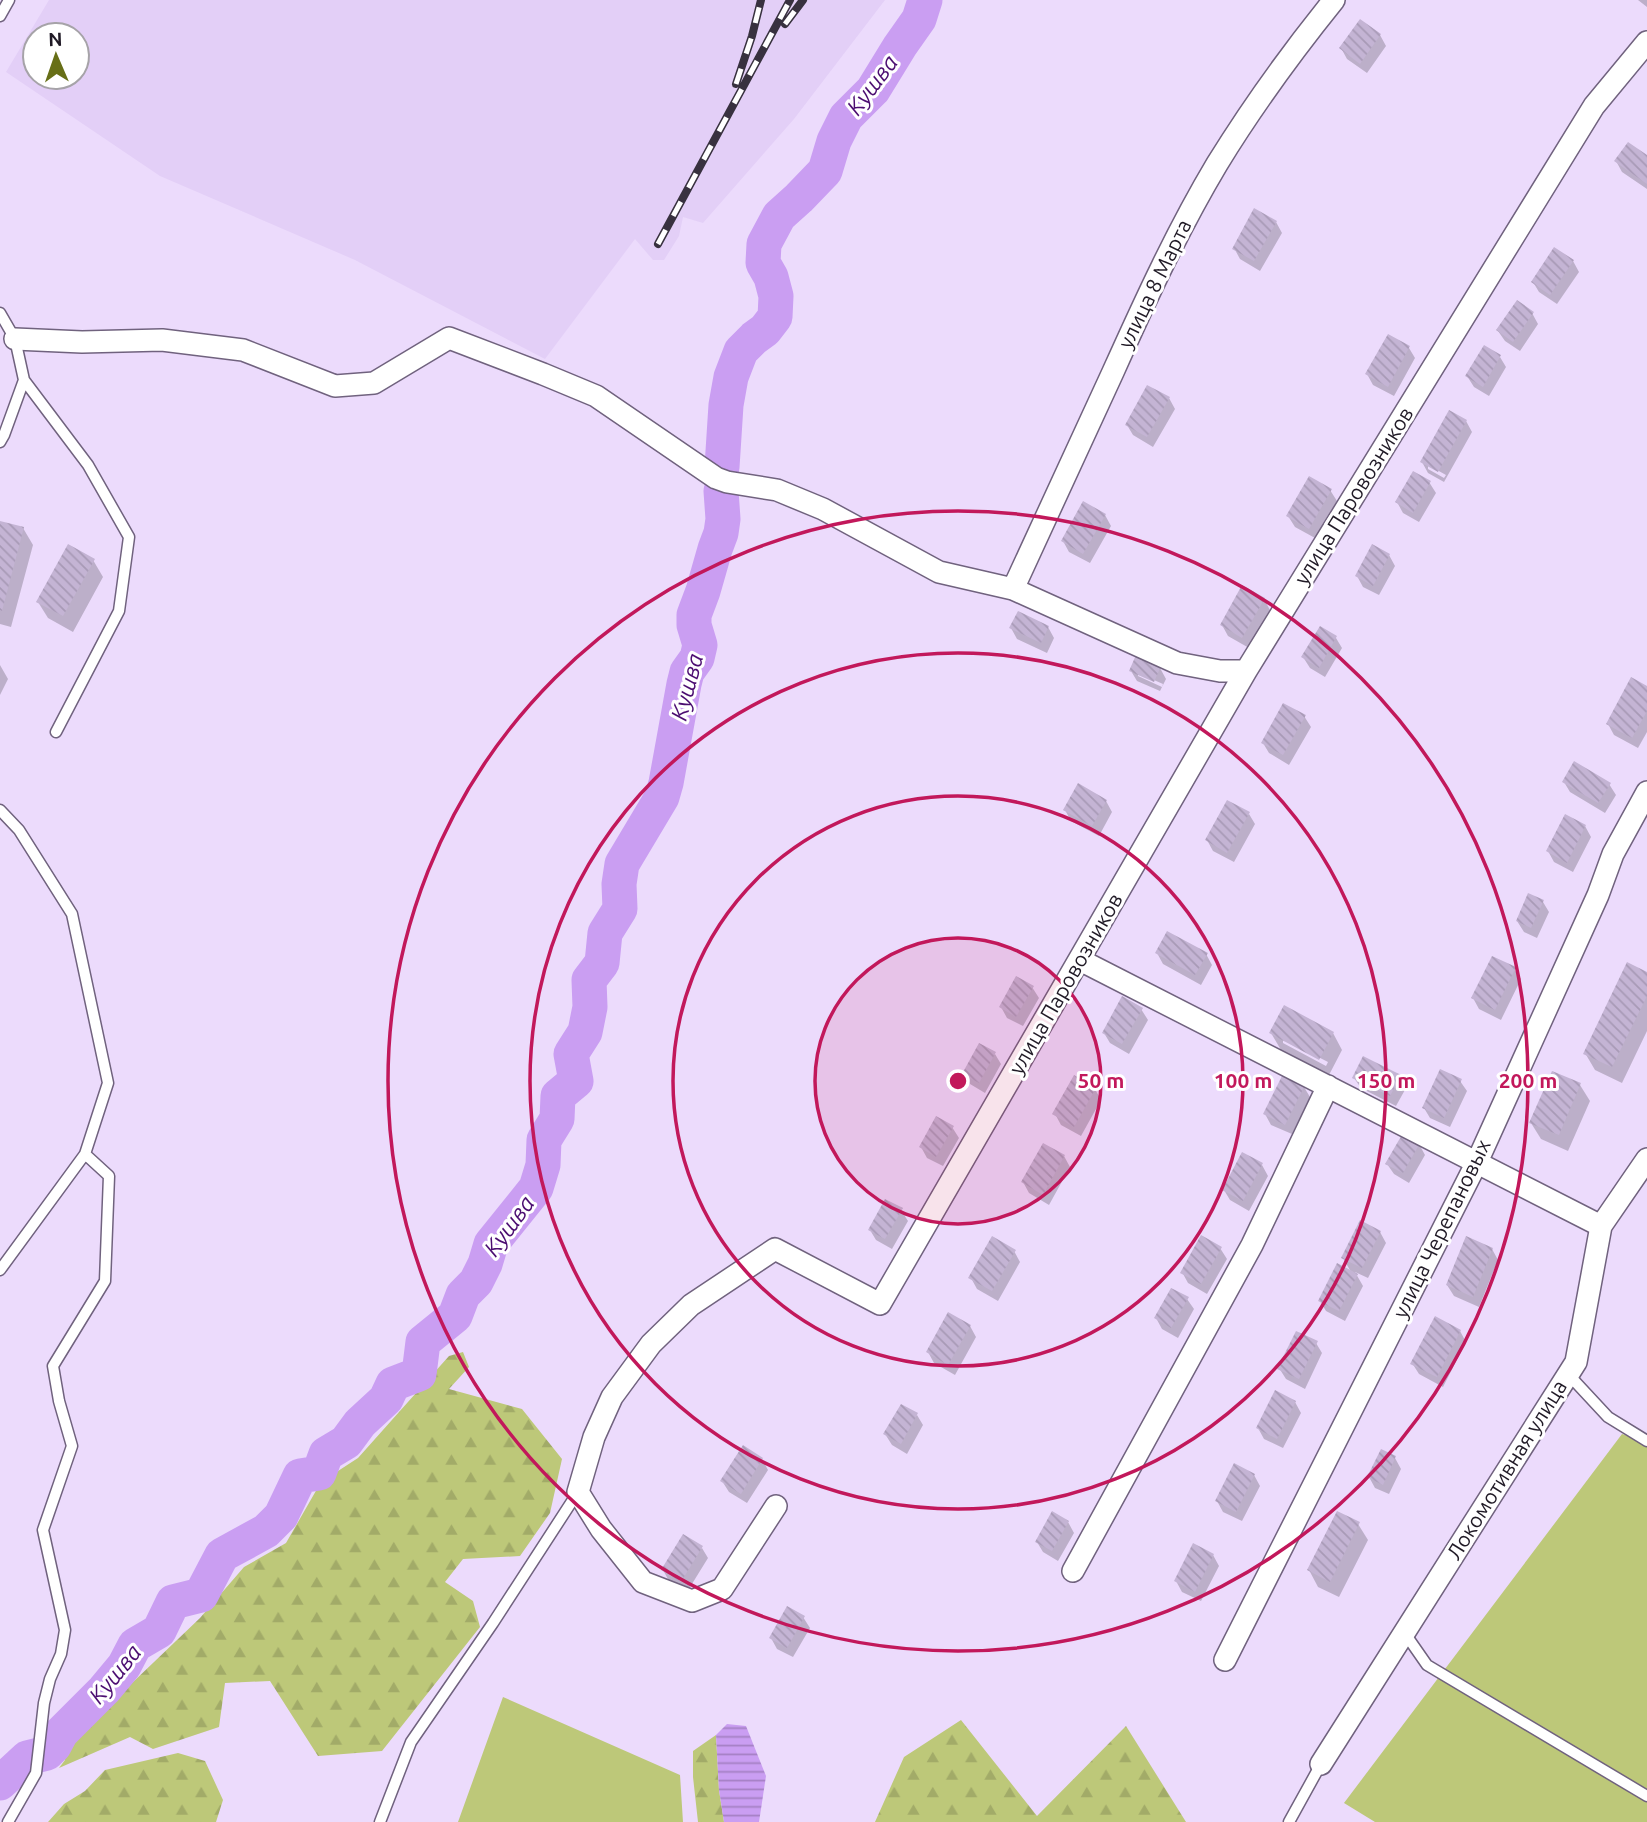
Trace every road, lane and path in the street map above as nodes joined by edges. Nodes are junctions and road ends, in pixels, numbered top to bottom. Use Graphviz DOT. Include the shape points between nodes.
graph roads {
  1 [pos="9,0"];
  2 [pos="1334,0"];
  3 [pos="0,16"];
  4 [pos="1647,42"];
  5 [pos="0,313"];
  6 [pos="15,339"];
  7 [pos="24,380"];
  8 [pos="0,442"];
  9 [pos="1013,589"];
  10 [pos="1246,671"];
  11 [pos="56,732"];
  12 [pos="1647,792"];
  13 [pos="0,810"];
  14 [pos="1080,960"];
  15 [pos="1328,1086"];
  16 [pos="85,1153"];
  17 [pos="1647,1159"];
  18 [pos="1477,1162"];
  19 [pos="1601,1226"];
  20 [pos="0,1270"];
  21 [pos="1568,1374"];
  22 [pos="1647,1440"];
  23 [pos="578,1492"];
  24 [pos="776,1506"];
  25 [pos="1073,1571"];
  26 [pos="1404,1633"];
  27 [pos="1225,1660"];
  28 [pos="1321,1764"];
  29 [pos="1647,1796"];
  30 [pos="8,1822"];
  31 [pos="380,1822"];
  32 [pos="1289,1822"];
  1 -- 3 [label="lane"];
  2 -- 9 [label="street, улица 8 Марта" via="1243,125 1188,217"];
  4 -- 10 [label="street, улица Паровозников" via="1594,106"];
  5 -- 6 [label="lane"];
  6 -- 7 [label="lane"];
  6 -- 9 [label="street" via="162,340 243,350 335,386 374,383 449,338 596,397 716,478 777,490 823,509 939,572"];
  7 -- 8 [label="lane"];
  7 -- 11 [label="lane" via="88,465 129,537 119,611"];
  9 -- 10 [label="street" via="1177,663"];
  10 -- 14 [label="street, улица Паровозников"];
  12 -- 18 [label="street, улица Черепановых" via="1613,854"];
  13 -- 16 [label="lane" via="19,830 72,914 108,1083"];
  14 -- 15 [label="street"];
  14 -- 23 [label="street, улица Паровозников" via="880,1304 775,1248 691,1305 651,1344 612,1397"];
  15 -- 18 [label="street"];
  15 -- 25 [label="street" via="1252,1245"];
  16 -- 20 [label="lane"];
  16 -- 30 [label="lane" via="109,1176 105,1282 53,1366 72,1446 43,1530 65,1630 44,1703 36,1773"];
  17 -- 19 [label="street, Локомотивная улица"];
  18 -- 19 [label="street"];
  18 -- 27 [label="street, улица Черепановых"];
  19 -- 21 [label="street, Локомотивная улица" via="1576,1362"];
  21 -- 22 [label="lane" via="1608,1417"];
  21 -- 26 [label="street, Локомотивная улица"];
  23 -- 24 [label="street" via="643,1582 692,1601 722,1589"];
  23 -- 31 [label="lane" via="411,1742"];
  26 -- 28 [label="street, Локомотивная улица"];
  26 -- 29 [label="lane" via="1427,1665"];
  28 -- 32 [label="lane"];
}
